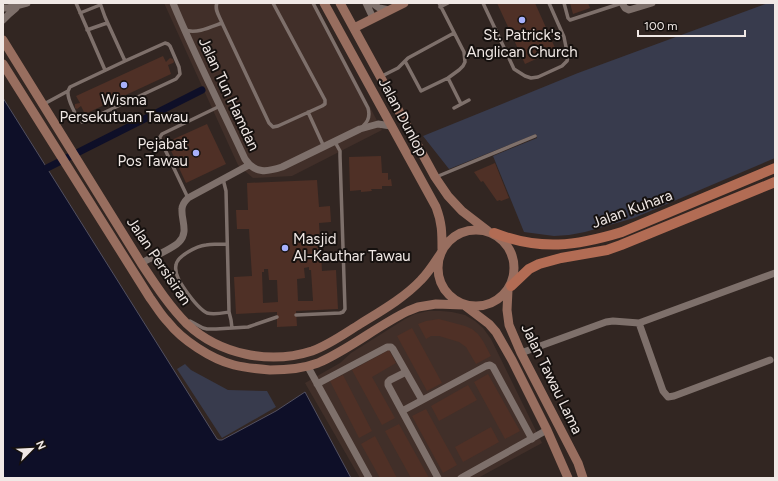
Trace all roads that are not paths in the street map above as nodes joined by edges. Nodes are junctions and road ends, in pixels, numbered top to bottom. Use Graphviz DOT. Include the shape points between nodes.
graph roads {
  1 [pos="76,3"];
  2 [pos="173,3"];
  3 [pos="217,3"];
  4 [pos="274,3"];
  5 [pos="313,3"];
  6 [pos="324,3"];
  7 [pos="340,3"];
  8 [pos="366,3"];
  9 [pos="372,3"];
  10 [pos="404,3"];
  11 [pos="448,3"];
  12 [pos="483,3"];
  13 [pos="549,3"];
  14 [pos="564,3"];
  15 [pos="622,3"];
  16 [pos="652,3"];
  17 [pos="23,4"];
  18 [pos="100,4"];
  19 [pos="440,5"];
  20 [pos="3,8"];
  21 [pos="390,10"];
  22 [pos="80,13"];
  23 [pos="373,18"];
  24 [pos="3,20"];
  25 [pos="107,22"];
  26 [pos="222,23"];
  27 [pos="354,28"];
  28 [pos="184,29"];
  29 [pos="87,30"];
  30 [pos="454,33"];
  31 [pos="3,40"];
  32 [pos="125,61"];
  33 [pos="405,61"];
  34 [pos="3,64"];
  35 [pos="358,64"];
  36 [pos="105,70"];
  37 [pos="380,77"];
  38 [pos="448,78"];
  39 [pos="68,91"];
  40 [pos="469,100"];
  41 [pos="43,104"];
  42 [pos="462,104"];
  43 [pos="220,106"];
  44 [pos="454,108"];
  45 [pos="308,112"];
  46 [pos="391,126"];
  47 [pos="360,129"];
  48 [pos="535,136"];
  49 [pos="335,142"];
  50 [pos="324,147"];
  51 [pos="250,165"];
  52 [pos="775,168"];
  53 [pos="435,177"];
  54 [pos="223,179"];
  55 [pos="774,183"];
  56 [pos="188,198"];
  57 [pos="491,232"];
  58 [pos="228,244"];
  59 [pos="441,251"];
  60 [pos="141,263"];
  61 [pos="775,273"];
  62 [pos="510,288"];
  63 [pos="464,305"];
  64 [pos="176,312"];
  65 [pos="229,312"];
  66 [pos="296,316"];
  67 [pos="277,317"];
  68 [pos="639,323"];
  69 [pos="232,328"];
  70 [pos="521,353"];
  71 [pos="770,360"];
  72 [pos="308,367"];
  73 [pos="406,372"];
  74 [pos="317,384"];
  75 [pos="422,400"];
  76 [pos="402,411"];
  77 [pos="547,430"];
  78 [pos="532,439"];
  79 [pos="369,478"];
  80 [pos="438,478"];
  81 [pos="461,478"];
  82 [pos="568,478"];
  83 [pos="583,478"];
  1 -- 22 [label="lane"];
  2 -- 28 [label="street, Jalan Tun Hamdan"];
  3 -- 26 [label="lane" via="216,8"];
  4 -- 45 [label="lane" via="325,100 322,106"];
  5 -- 47 [label="lane" via="368,108 366,124"];
  6 -- 35 [label="street, Jalan Dunlop"];
  7 -- 27 [label="street, Jalan Dunlop"];
  8 -- 23 [label="street"];
  9 -- 21 [label="street" via="379,8"];
  10 -- 21 [label="street"];
  11 -- 19 [label="lane"];
  12 -- 13 [label="lane" via="514,69 531,78 562,66 567,61 564,37"];
  14 -- 15 [label="lane" via="570,20"];
  15 -- 16 [label="street" via="629,10"];
  17 -- 20 [label="street"];
  17 -- 24 [label="street"];
  18 -- 22 [label="lane"];
  18 -- 25 [label="lane"];
  19 -- 30 [label="lane"];
  21 -- 23 [label="street"];
  22 -- 29 [label="lane"];
  23 -- 27 [label="street"];
  25 -- 29 [label="lane"];
  25 -- 32 [label="lane"];
  26 -- 28 [label="lane" via="199,31"];
  26 -- 45 [label="lane" via="269,123 273,127 278,126"];
  27 -- 35 [label="street" via="351,40"];
  27 -- 37 [label="street, Jalan Dunlop"];
  28 -- 43 [label="street, Jalan Tun Hamdan"];
  29 -- 36 [label="lane"];
  30 -- 33 [label="lane"];
  30 -- 38 [label="lane" via="464,52 465,62"];
  31 -- 41 [label="street, Jalan Persisiran"];
  32 -- 36 [label="lane"];
  32 -- 39 [label="lane" via="167,44 179,66 180,74 176,80 84,122 78,120"];
  33 -- 37 [label="lane" via="398,68"];
  33 -- 38 [label="lane" via="421,91"];
  34 -- 72 [label="street, Jalan Persisiran" via="150,298 168,322 190,343 232,365 282,370"];
  35 -- 46 [label="street, Jalan Dunlop"];
  36 -- 39 [label="lane"];
  37 -- 53 [label="street, Jalan Dunlop"];
  38 -- 42 [label="lane"];
  39 -- 41 [label="lane"];
  40 -- 42 [label="lane"];
  41 -- 60 [label="street, Jalan Persisiran"];
  42 -- 44 [label="lane"];
  43 -- 51 [label="street, Jalan Tun Hamdan"];
  43 -- 56 [label="lane" via="160,137"];
  45 -- 50 [label="lane"];
  46 -- 47 [label="street, Jalan Tun Hamdan" via="378,124"];
  46 -- 59 [label="street, Jalan Dunlop" via="436,207 442,232"];
  47 -- 49 [label="street, Jalan Tun Hamdan"];
  48 -- 53 [label="lane"];
  49 -- 50 [label="street, Jalan Tun Hamdan"];
  49 -- 66 [label="lane" via="340,152 345,309 340,313"];
  50 -- 51 [label="street, Jalan Tun Hamdan" via="273,171 265,172"];
  51 -- 54 [label="street"];
  52 -- 57 [label="main road, Jalan Kuhara" via="603,238 550,245 518,241"];
  53 -- 57 [label="street, Jalan Dunlop" via="462,211"];
  54 -- 56 [label="street"];
  54 -- 58 [label="lane" via="226,191"];
  55 -- 62 [label="main road, Jalan Kuhara" via="607,250 539,264 529,269"];
  56 -- 60 [label="street" via="182,208 184,232 179,242"];
  57 -- 59 [label="street" via="467,230 448,241"];
  57 -- 62 [label="street" via="504,241 511,251 514,274"];
  58 -- 65 [label="lane"];
  58 -- 65 [label="lane" via="198,247 181,256 176,268 187,292 205,312"];
  59 -- 63 [label="street" via="439,278 453,299"];
  59 -- 64 [label="street, Jalan Persisiran" via="422,280 404,295 338,338 303,353 281,357 254,356 226,349 201,335"];
  60 -- 64 [label="street, Jalan Persisiran"];
  61 -- 68 [label="street"];
  62 -- 63 [label="street" via="500,299 489,305"];
  62 -- 70 [label="street, Jalan Tawau Lama" via="507,310 509,325"];
  63 -- 72 [label="street, Jalan Persisiran" via="436,304 408,311 339,352"];
  63 -- 77 [label="street, Jalan Tawau Lama" via="496,332"];
  64 -- 69 [label="lane" via="203,328"];
  65 -- 69 [label="lane"];
  67 -- 69 [label="lane" via="248,327"];
  68 -- 70 [label="street" via="606,322"];
  68 -- 71 [label="street" via="663,391 668,397"];
  70 -- 83 [label="street, Jalan Tawau Lama" via="578,463"];
  72 -- 74 [label="street"];
  73 -- 74 [label="street" via="393,349 389,347"];
  73 -- 75 [label="street"];
  73 -- 76 [label="street" via="388,382"];
  74 -- 79 [label="street"];
  75 -- 76 [label="street"];
  75 -- 78 [label="street" via="490,365"];
  76 -- 80 [label="street"];
  77 -- 78 [label="street"];
  77 -- 82 [label="street, Jalan Tawau Lama"];
  78 -- 81 [label="street"];
}
